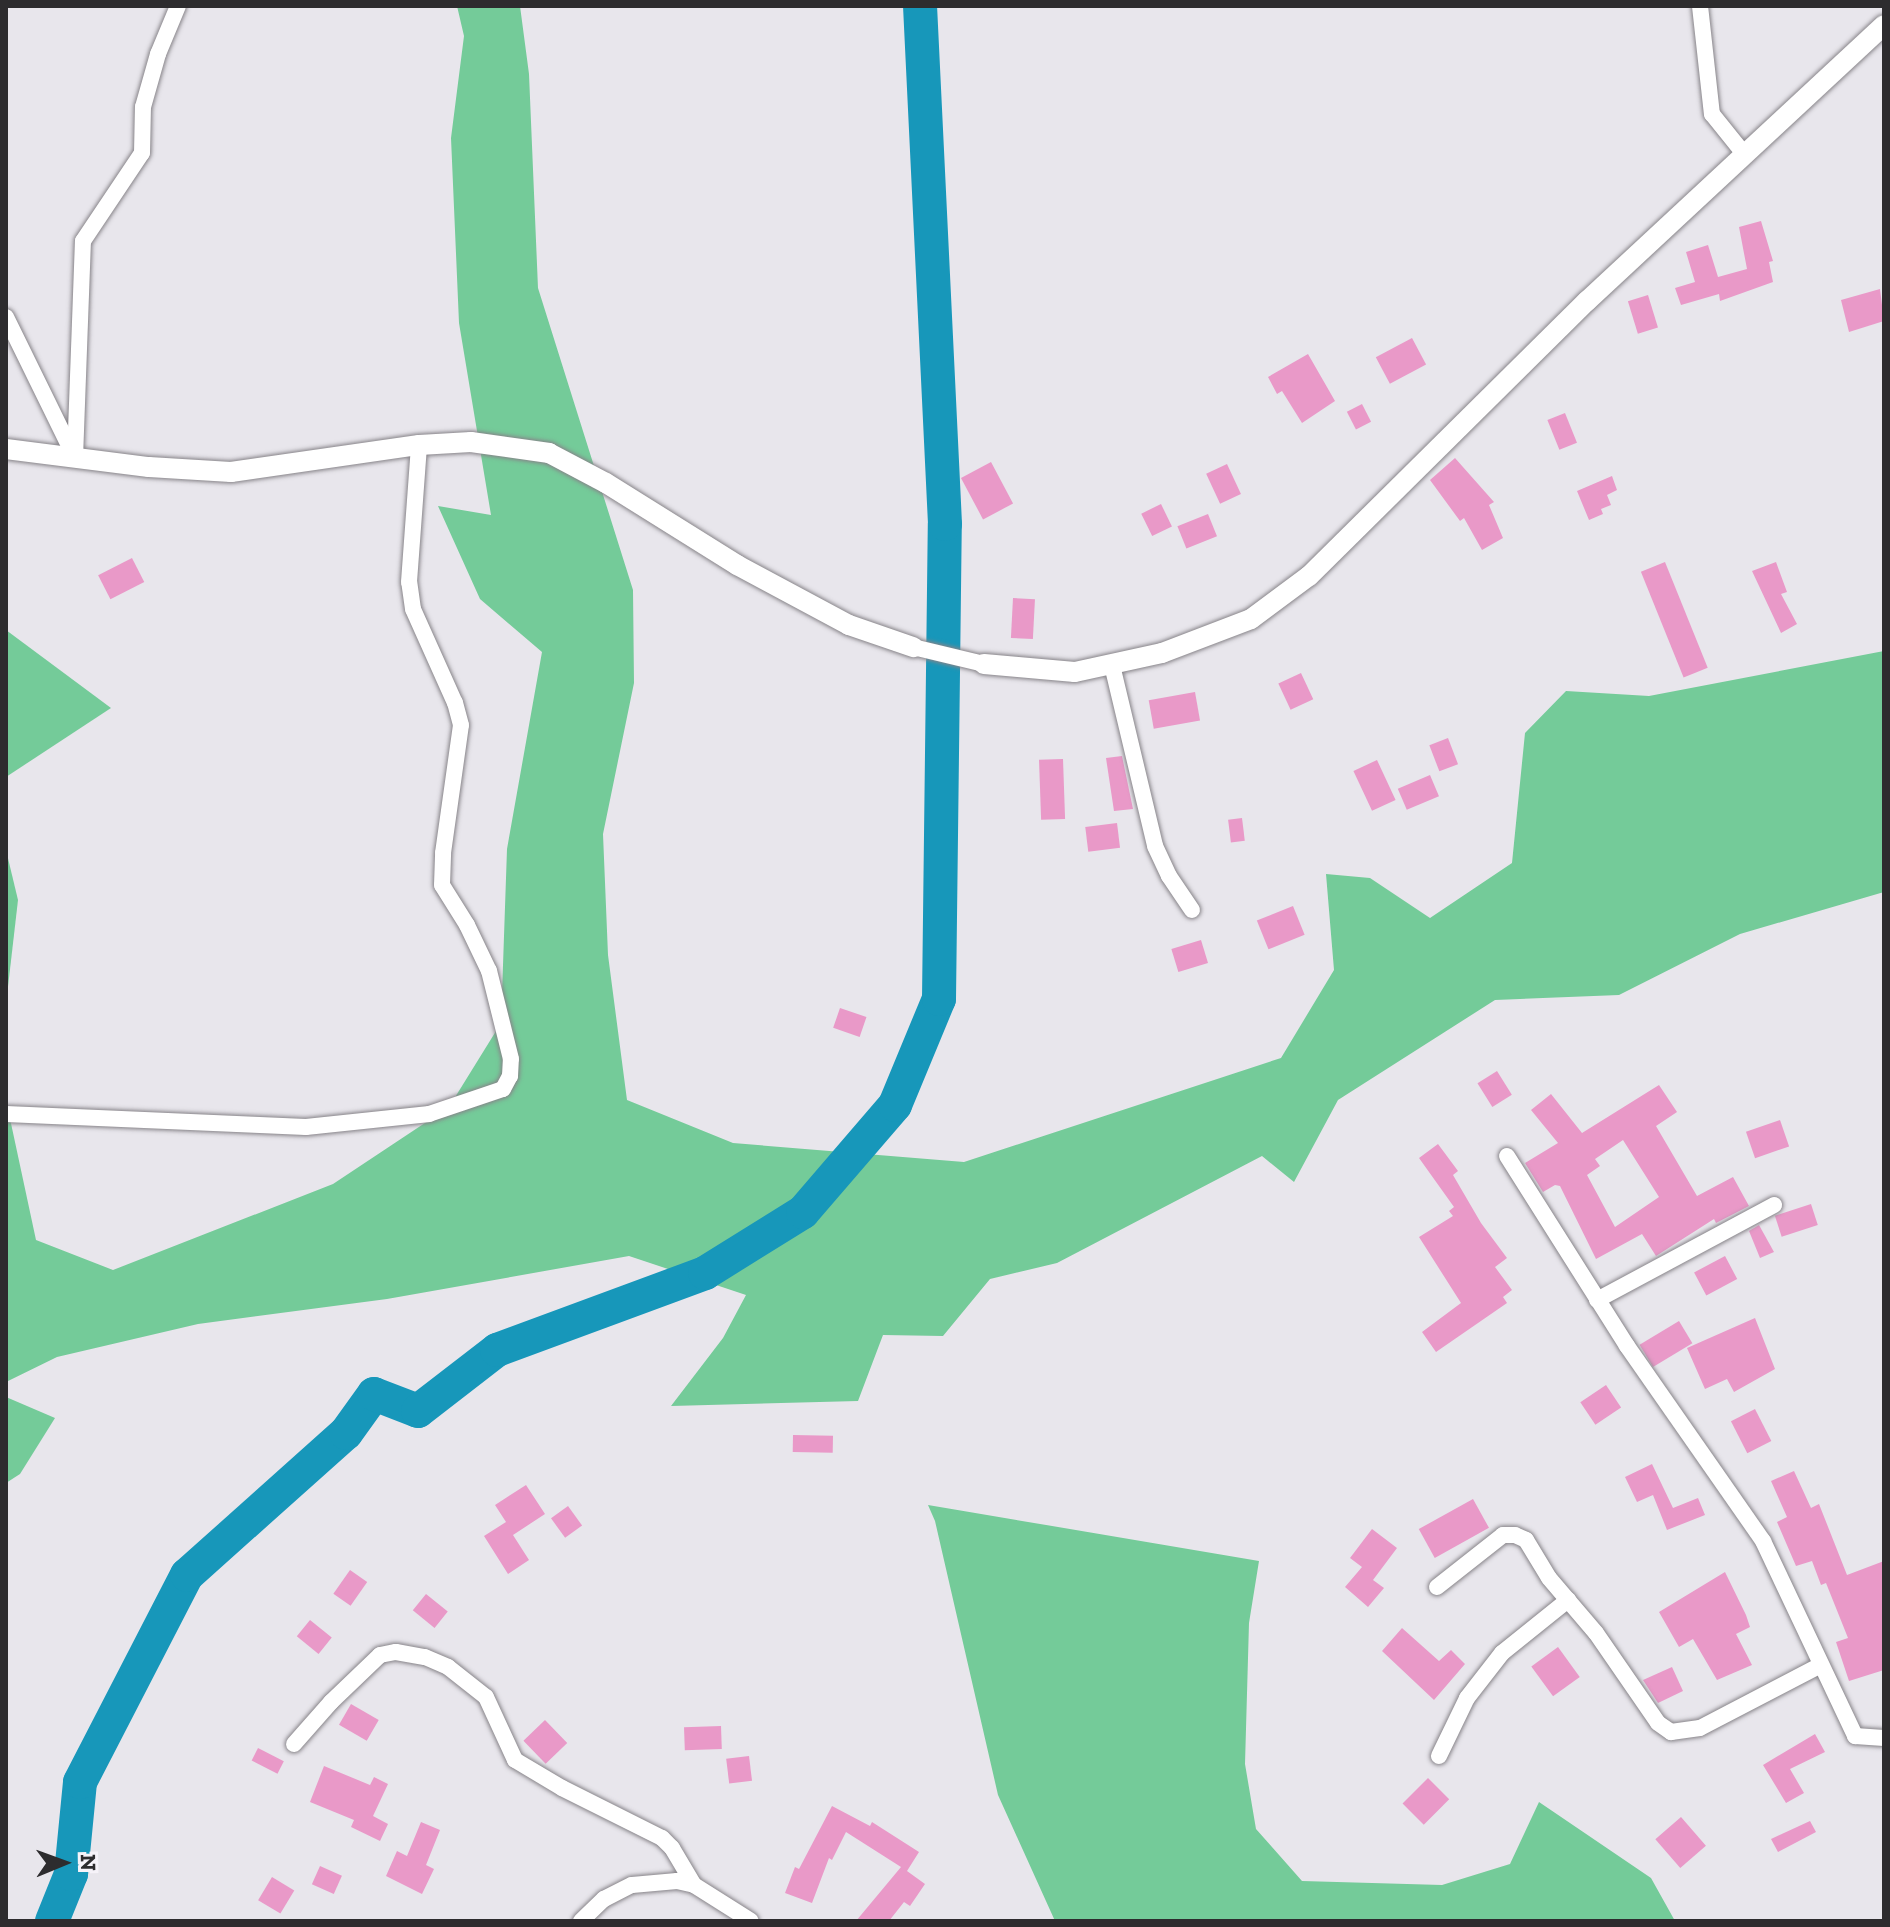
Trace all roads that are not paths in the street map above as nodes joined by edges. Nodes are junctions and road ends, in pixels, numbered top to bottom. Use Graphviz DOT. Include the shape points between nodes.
graph roads {
  1 [pos="178,6"];
  2 [pos="1700,6"];
  3 [pos="1884,25"];
  4 [pos="1745,155"];
  5 [pos="6,317"];
  6 [pos="419,445"];
  7 [pos="6,449"];
  8 [pos="75,458"];
  9 [pos="913,647"];
  10 [pos="984,664"];
  11 [pos="1112,665"];
  12 [pos="1192,910"];
  13 [pos="6,1114"];
  14 [pos="1507,1156"];
  15 [pos="1774,1205"];
  16 [pos="1597,1300"];
  17 [pos="1437,1587"];
  18 [pos="1568,1600"];
  19 [pos="1821,1665"];
  20 [pos="1884,1738"];
  21 [pos="294,1744"];
  22 [pos="1439,1756"];
  23 [pos="694,1885"];
  24 [pos="581,1921"];
  25 [pos="751,1921"];
  1 -- 8 [label="street" via="143,107 142,153 83,241"];
  2 -- 4 [label="street" via="1712,114"];
  3 -- 4 [label="street"];
  4 -- 11 [label="street" via="1587,301 1309,576 1251,619 1162,653"];
  5 -- 8 [label="street"];
  6 -- 8 [label="street" via="231,472"];
  6 -- 9 [label="street" via="483,443 549,453 835,618"];
  6 -- 13 [label="street" via="409,582 413,609 461,725 442,885 489,971 511,1059 503,1089 429,1114 306,1127"];
  7 -- 8 [label="street"];
  9 -- 10 [label="street"];
  10 -- 11 [label="street" via="1075,672"];
  11 -- 12 [label="street" via="1155,846"];
  14 -- 16 [label="street"];
  15 -- 16 [label="street"];
  16 -- 19 [label="street" via="1749,1517"];
  17 -- 18 [label="street" via="1503,1535 1515,1535 1526,1540"];
  18 -- 19 [label="street" via="1658,1723 1671,1732 1700,1728"];
  18 -- 22 [label="street" via="1502,1653 1467,1698"];
  19 -- 20 [label="street" via="1855,1736"];
  21 -- 23 [label="street" via="380,1655 425,1657 448,1667 486,1697 515,1760 662,1838"];
  23 -- 24 [label="street" via="632,1885 604,1899"];
  23 -- 25 [label="street"];
}
